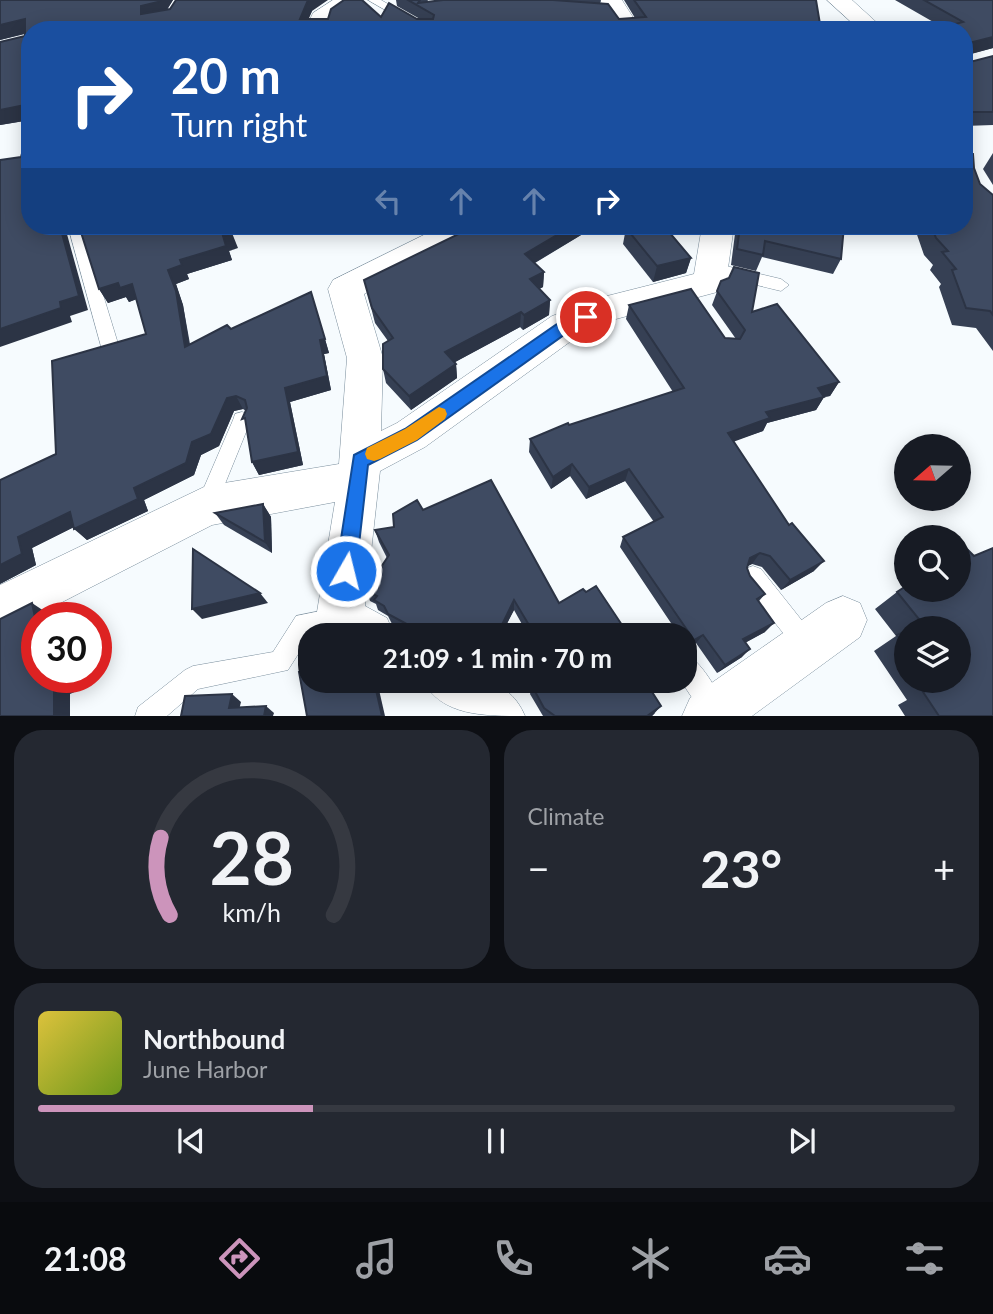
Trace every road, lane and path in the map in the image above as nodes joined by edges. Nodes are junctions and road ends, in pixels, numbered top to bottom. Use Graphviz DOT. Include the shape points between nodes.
graph roads {
  1 [pos="348,0"];
  2 [pos="373,0"];
  3 [pos="838,0"];
  4 [pos="320,21"];
  5 [pos="412,21"];
  6 [pos="863,21"];
  7 [pos="78,235"];
  8 [pos="450,235"];
  9 [pos="715,235"];
  10 [pos="699,285"];
  11 [pos="781,285"];
  12 [pos="111,350"];
  13 [pos="242,420"];
  14 [pos="359,470"];
  15 [pos="206,506"];
  16 [pos="753,577"];
  17 [pos="0,610"];
  18 [pos="355,623"];
  19 [pos="825,633"];
  20 [pos="298,634"];
  21 [pos="697,688"];
  22 [pos="465,693"];
  23 [pos="711,713"];
  24 [pos="147,716"];
  25 [pos="499,716"];
  1 -- 4 [label="street"];
  2 -- 5 [label="lane"];
  3 -- 6 [label="street"];
  7 -- 12 [label="lane"];
  8 -- 14 [label="street" via="345,289 365,358"];
  9 -- 10 [label="street"];
  10 -- 11 [label="lane"];
  10 -- 14 [label="street" via="607,309 565,326"];
  13 -- 15 [label="lane"];
  14 -- 15 [label="street"];
  14 -- 18 [label="street"];
  15 -- 17 [label="street"];
  16 -- 19 [label="lane"];
  19 -- 23 [label="street"];
  20 -- 24 [label="lane" via="280,662 193,678"];
  21 -- 23 [label="lane"];
  22 -- 25 [label="street"];
}
